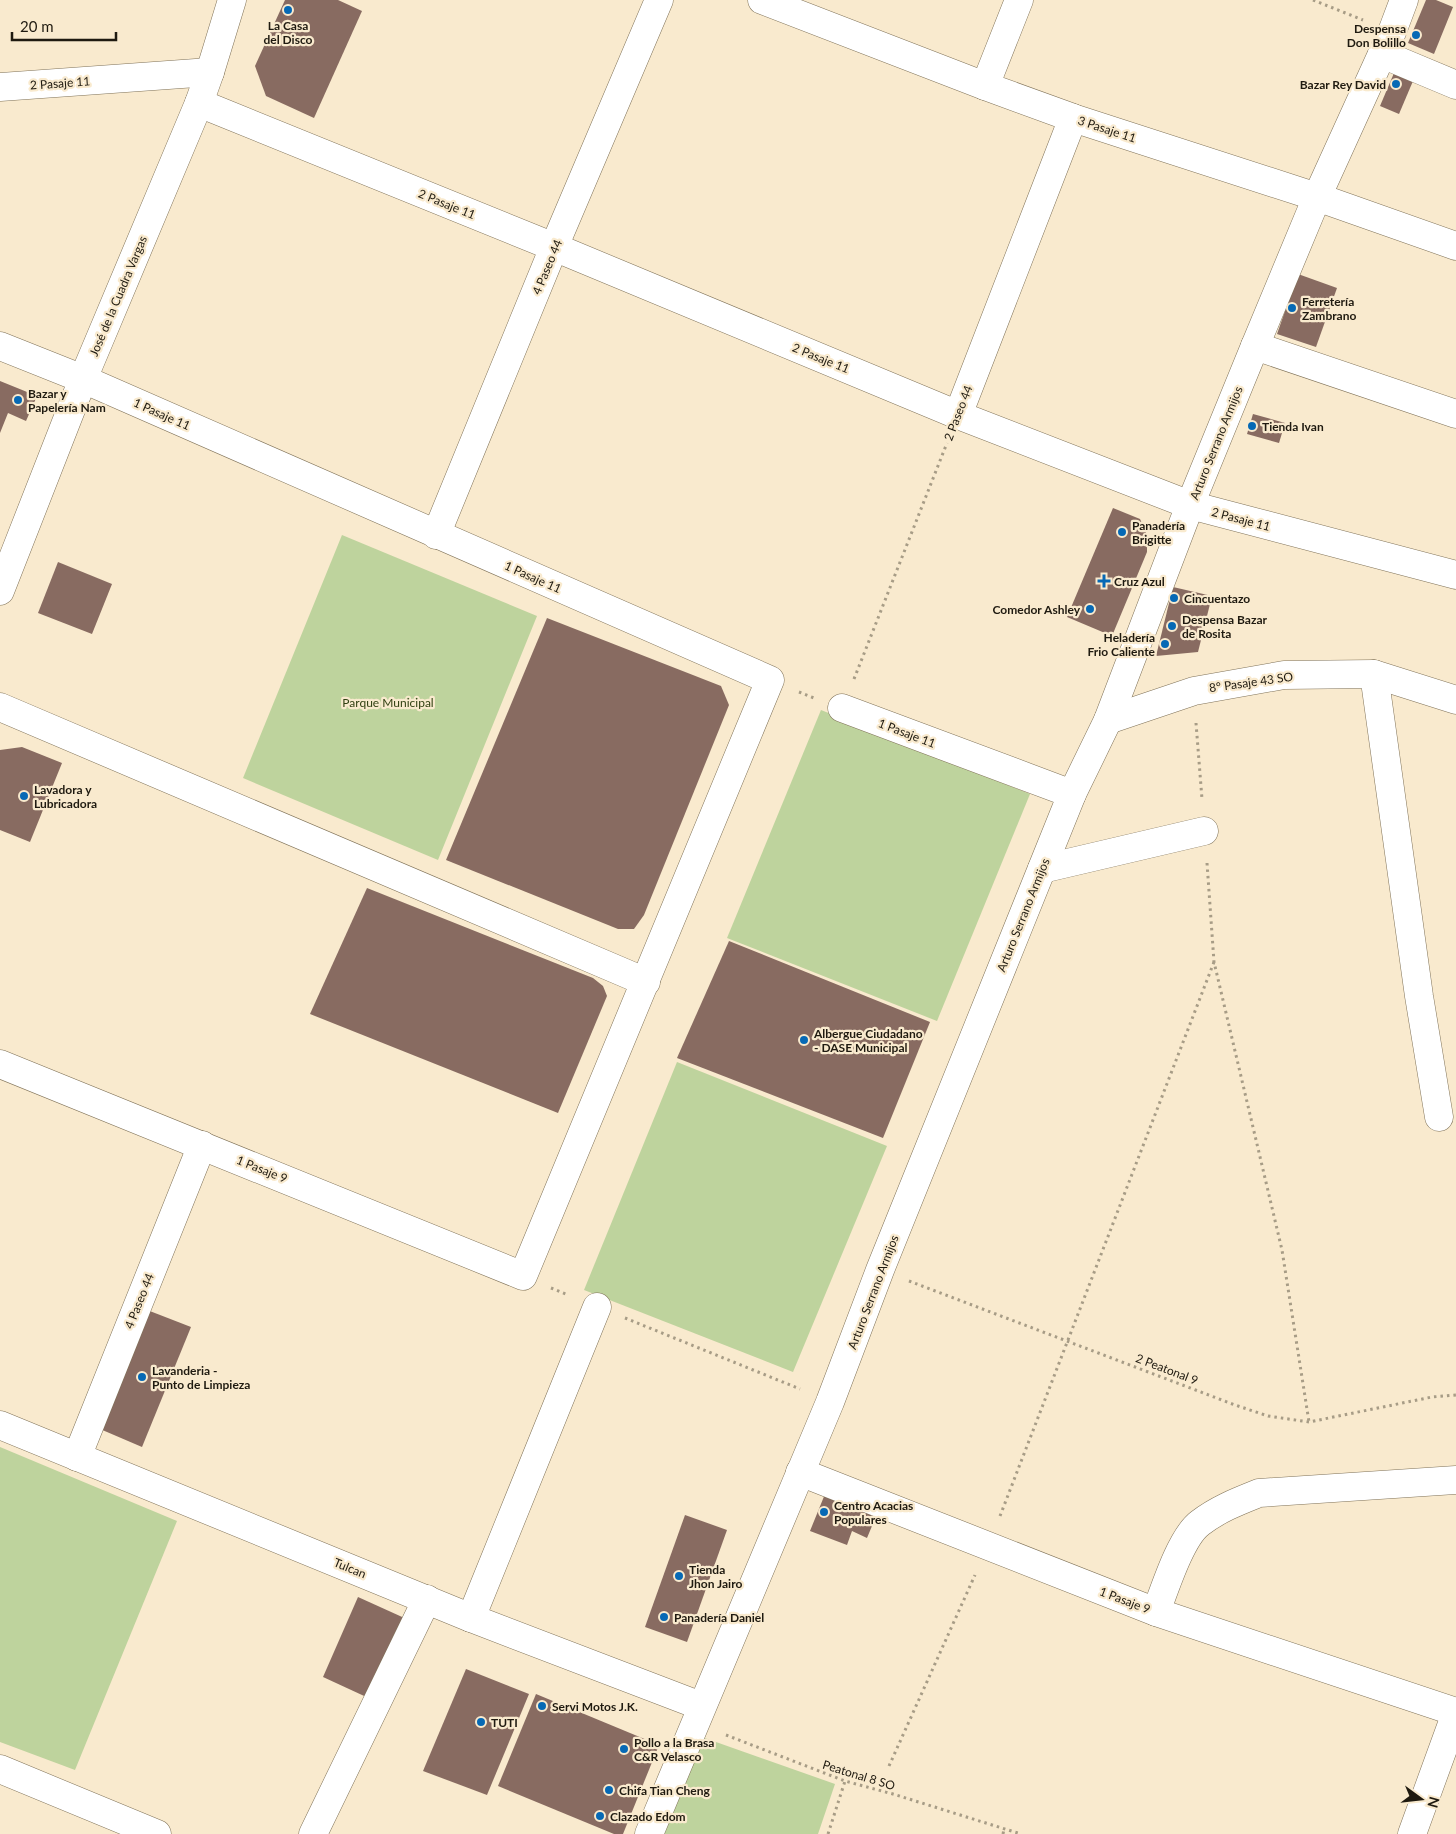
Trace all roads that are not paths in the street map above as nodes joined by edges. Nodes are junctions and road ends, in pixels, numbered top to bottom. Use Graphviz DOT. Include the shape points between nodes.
graph roads {
  1 [pos="232,0"];
  2 [pos="659,0"];
  3 [pos="762,0"];
  4 [pos="1019,0"];
  5 [pos="1404,0"];
  6 [pos="804,8"];
  7 [pos="1387,43"];
  8 [pos="210,72"];
  9 [pos="1456,85"];
  10 [pos="985,86"];
  11 [pos="0,87"];
  12 [pos="199,103"];
  13 [pos="1073,118"];
  14 [pos="1317,197"];
  15 [pos="1456,246"];
  16 [pos="554,248"];
  17 [pos="0,346"];
  18 [pos="1255,346"];
  19 [pos="83,379"];
  20 [pos="1456,414"];
  21 [pos="958,415"];
  22 [pos="1190,505"];
  23 [pos="436,534"];
  24 [pos="1456,575"];
  25 [pos="0,591"];
  26 [pos="1374,674"];
  27 [pos="1456,700"];
  28 [pos="0,707"];
  29 [pos="842,708"];
  30 [pos="1108,720"];
  31 [pos="1072,794"];
  32 [pos="1204,831"];
  33 [pos="1042,869"];
  34 [pos="646,982"];
  35 [pos="0,1064"];
  36 [pos="1439,1117"];
  37 [pos="202,1145"];
  38 [pos="598,1307"];
  39 [pos="0,1425"];
  40 [pos="77,1457"];
  41 [pos="800,1472"];
  42 [pos="1456,1480"];
  43 [pos="427,1599"];
  44 [pos="1156,1612"];
  45 [pos="472,1618"];
  46 [pos="1456,1712"];
  47 [pos="698,1714"];
  48 [pos="0,1769"];
  49 [pos="157,1834"];
  50 [pos="312,1834"];
  51 [pos="649,1834"];
  52 [pos="1412,1834"];
  1 -- 8 [label="street, José de la Cuadra Vargas"];
  2 -- 16 [label="street, 4 Paseo 44"];
  3 -- 6 [label="street, 3 Pasaje 11"];
  4 -- 10 [label="street"];
  5 -- 7 [label="street, Arturo Serrano Armijos"];
  6 -- 10 [label="street, 3 Pasaje 11"];
  7 -- 9 [label="street"];
  7 -- 14 [label="street, Arturo Serrano Armijos"];
  8 -- 11 [label="street, 2 Pasaje 11"];
  8 -- 12 [label="street, José de la Cuadra Vargas"];
  10 -- 13 [label="street, 3 Pasaje 11"];
  12 -- 16 [label="street, 2 Pasaje 11"];
  12 -- 19 [label="street, José de la Cuadra Vargas"];
  13 -- 14 [label="street, 3 Pasaje 11"];
  13 -- 21 [label="street, 2 Paseo 44"];
  14 -- 15 [label="street, 3 Pasaje 11"];
  14 -- 18 [label="street, Arturo Serrano Armijos"];
  16 -- 21 [label="street, 2 Pasaje 11"];
  16 -- 23 [label="street, 4 Paseo 44"];
  17 -- 19 [label="street, 1 Pasaje 11"];
  18 -- 20 [label="street"];
  18 -- 22 [label="street, Arturo Serrano Armijos"];
  19 -- 23 [label="street, 1 Pasaje 11"];
  19 -- 25 [label="street, José de la Cuadra Vargas"];
  21 -- 22 [label="street, 2 Pasaje 11"];
  22 -- 24 [label="street, 2 Pasaje 11"];
  22 -- 30 [label="street, Arturo Serrano Armijos"];
  23 -- 34 [label="street, 1 Pasaje 11" via="770,680"];
  26 -- 27 [label="street, 8° Pasaje 43 SO"];
  26 -- 30 [label="street, 8° Pasaje 43 SO" via="1284,675 1194,690"];
  26 -- 36 [label="street"];
  28 -- 34 [label="street"];
  29 -- 31 [label="street, 1 Pasaje 11"];
  30 -- 31 [label="street, Arturo Serrano Armijos"];
  31 -- 33 [label="street, Arturo Serrano Armijos"];
  32 -- 33 [label="street"];
  33 -- 41 [label="street, Arturo Serrano Armijos"];
  34 -- 37 [label="street, 1 Pasaje 9" via="523,1276"];
  35 -- 37 [label="street, 1 Pasaje 9"];
  37 -- 40 [label="street, 4 Paseo 44"];
  38 -- 45 [label="street"];
  39 -- 40 [label="street, Tulcan"];
  40 -- 43 [label="street, Tulcan"];
  41 -- 44 [label="street, 1 Pasaje 9"];
  41 -- 47 [label="street, Arturo Serrano Armijos"];
  42 -- 44 [label="street" via="1259,1493 1229,1505 1199,1524 1181,1548"];
  43 -- 45 [label="street, Tulcan"];
  43 -- 50 [label="street"];
  44 -- 46 [label="street, 1 Pasaje 9"];
  45 -- 47 [label="street, Tulcan"];
  46 -- 52 [label="street"];
  47 -- 51 [label="street, Arturo Serrano Armijos"];
  48 -- 49 [label="street"];
}
